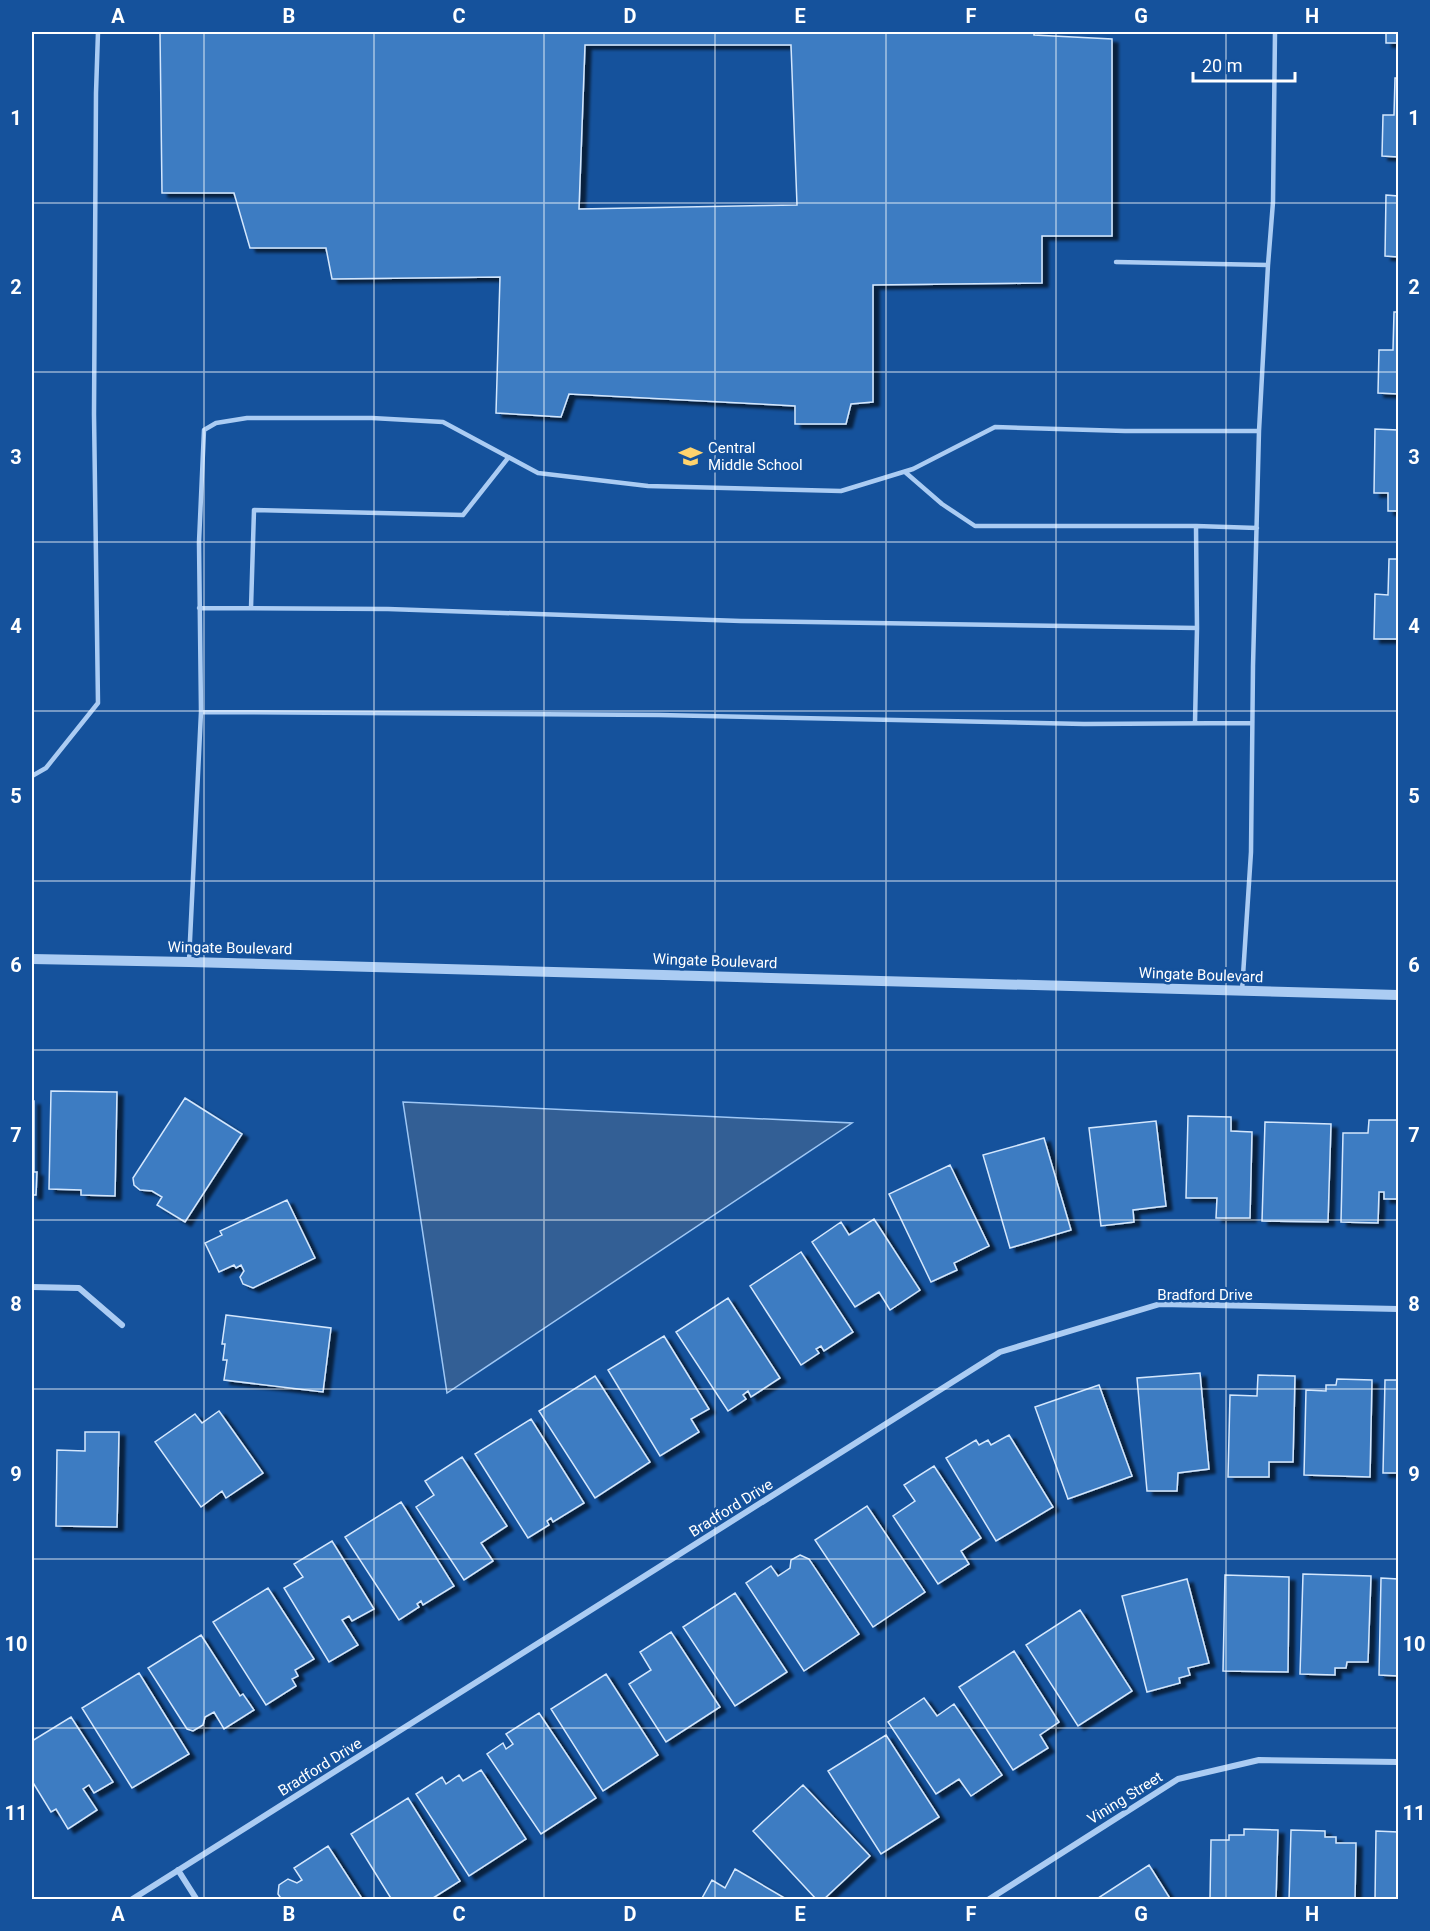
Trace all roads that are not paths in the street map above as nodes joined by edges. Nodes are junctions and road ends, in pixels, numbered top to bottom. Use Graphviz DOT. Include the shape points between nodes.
graph roads {
  1 [pos="98,32"];
  2 [pos="1275,32"];
  3 [pos="1116,262"];
  4 [pos="1268,265"];
  5 [pos="1259,431"];
  6 [pos="508,458"];
  7 [pos="905,472"];
  8 [pos="1196,526"];
  9 [pos="1257,528"];
  10 [pos="199,608"];
  11 [pos="251,608"];
  12 [pos="1197,628"];
  13 [pos="201,712"];
  14 [pos="1195,723"];
  15 [pos="1252,723"];
  16 [pos="32,776"];
  17 [pos="32,959"];
  18 [pos="189,962"];
  19 [pos="1242,991"];
  20 [pos="1398,995"];
  21 [pos="32,1287"];
  22 [pos="1398,1309"];
  23 [pos="122,1325"];
  24 [pos="1398,1762"];
  25 [pos="178,1870"];
  26 [pos="131,1899"];
  27 [pos="197,1899"];
  28 [pos="988,1899"];
  1 -- 16 [label="lane" via="94,402 98,703 46,768"];
  2 -- 4 [label="lane" via="1274,202"];
  3 -- 4 [label="lane"];
  4 -- 5 [label="lane"];
  5 -- 7 [label="lane" via="995,427"];
  5 -- 9 [label="lane"];
  6 -- 7 [label="lane" via="538,473 648,486 726,489 841,490"];
  6 -- 10 [label="lane" via="443,422 247,418 216,423 204,430"];
  6 -- 11 [label="lane" via="463,515 254,510"];
  7 -- 8 [label="lane" via="975,526"];
  8 -- 9 [label="lane"];
  8 -- 12 [label="lane"];
  9 -- 15 [label="lane"];
  10 -- 11 [label="lane"];
  10 -- 13 [label="lane"];
  11 -- 12 [label="lane"];
  12 -- 14 [label="lane"];
  13 -- 14 [label="lane"];
  13 -- 18 [label="lane"];
  14 -- 15 [label="lane"];
  15 -- 19 [label="lane" via="1251,852"];
  17 -- 18 [label="street, Wingate Boulevard"];
  18 -- 19 [label="street, Wingate Boulevard"];
  19 -- 20 [label="street, Wingate Boulevard"];
  21 -- 23 [label="street" via="79,1288"];
  22 -- 25 [label="street, Bradford Drive" via="1160,1304 1000,1352"];
  24 -- 28 [label="street, Vining Street" via="1259,1760 1178,1779"];
  25 -- 26 [label="street, Bradford Drive"];
  25 -- 27 [label="street"];
}
